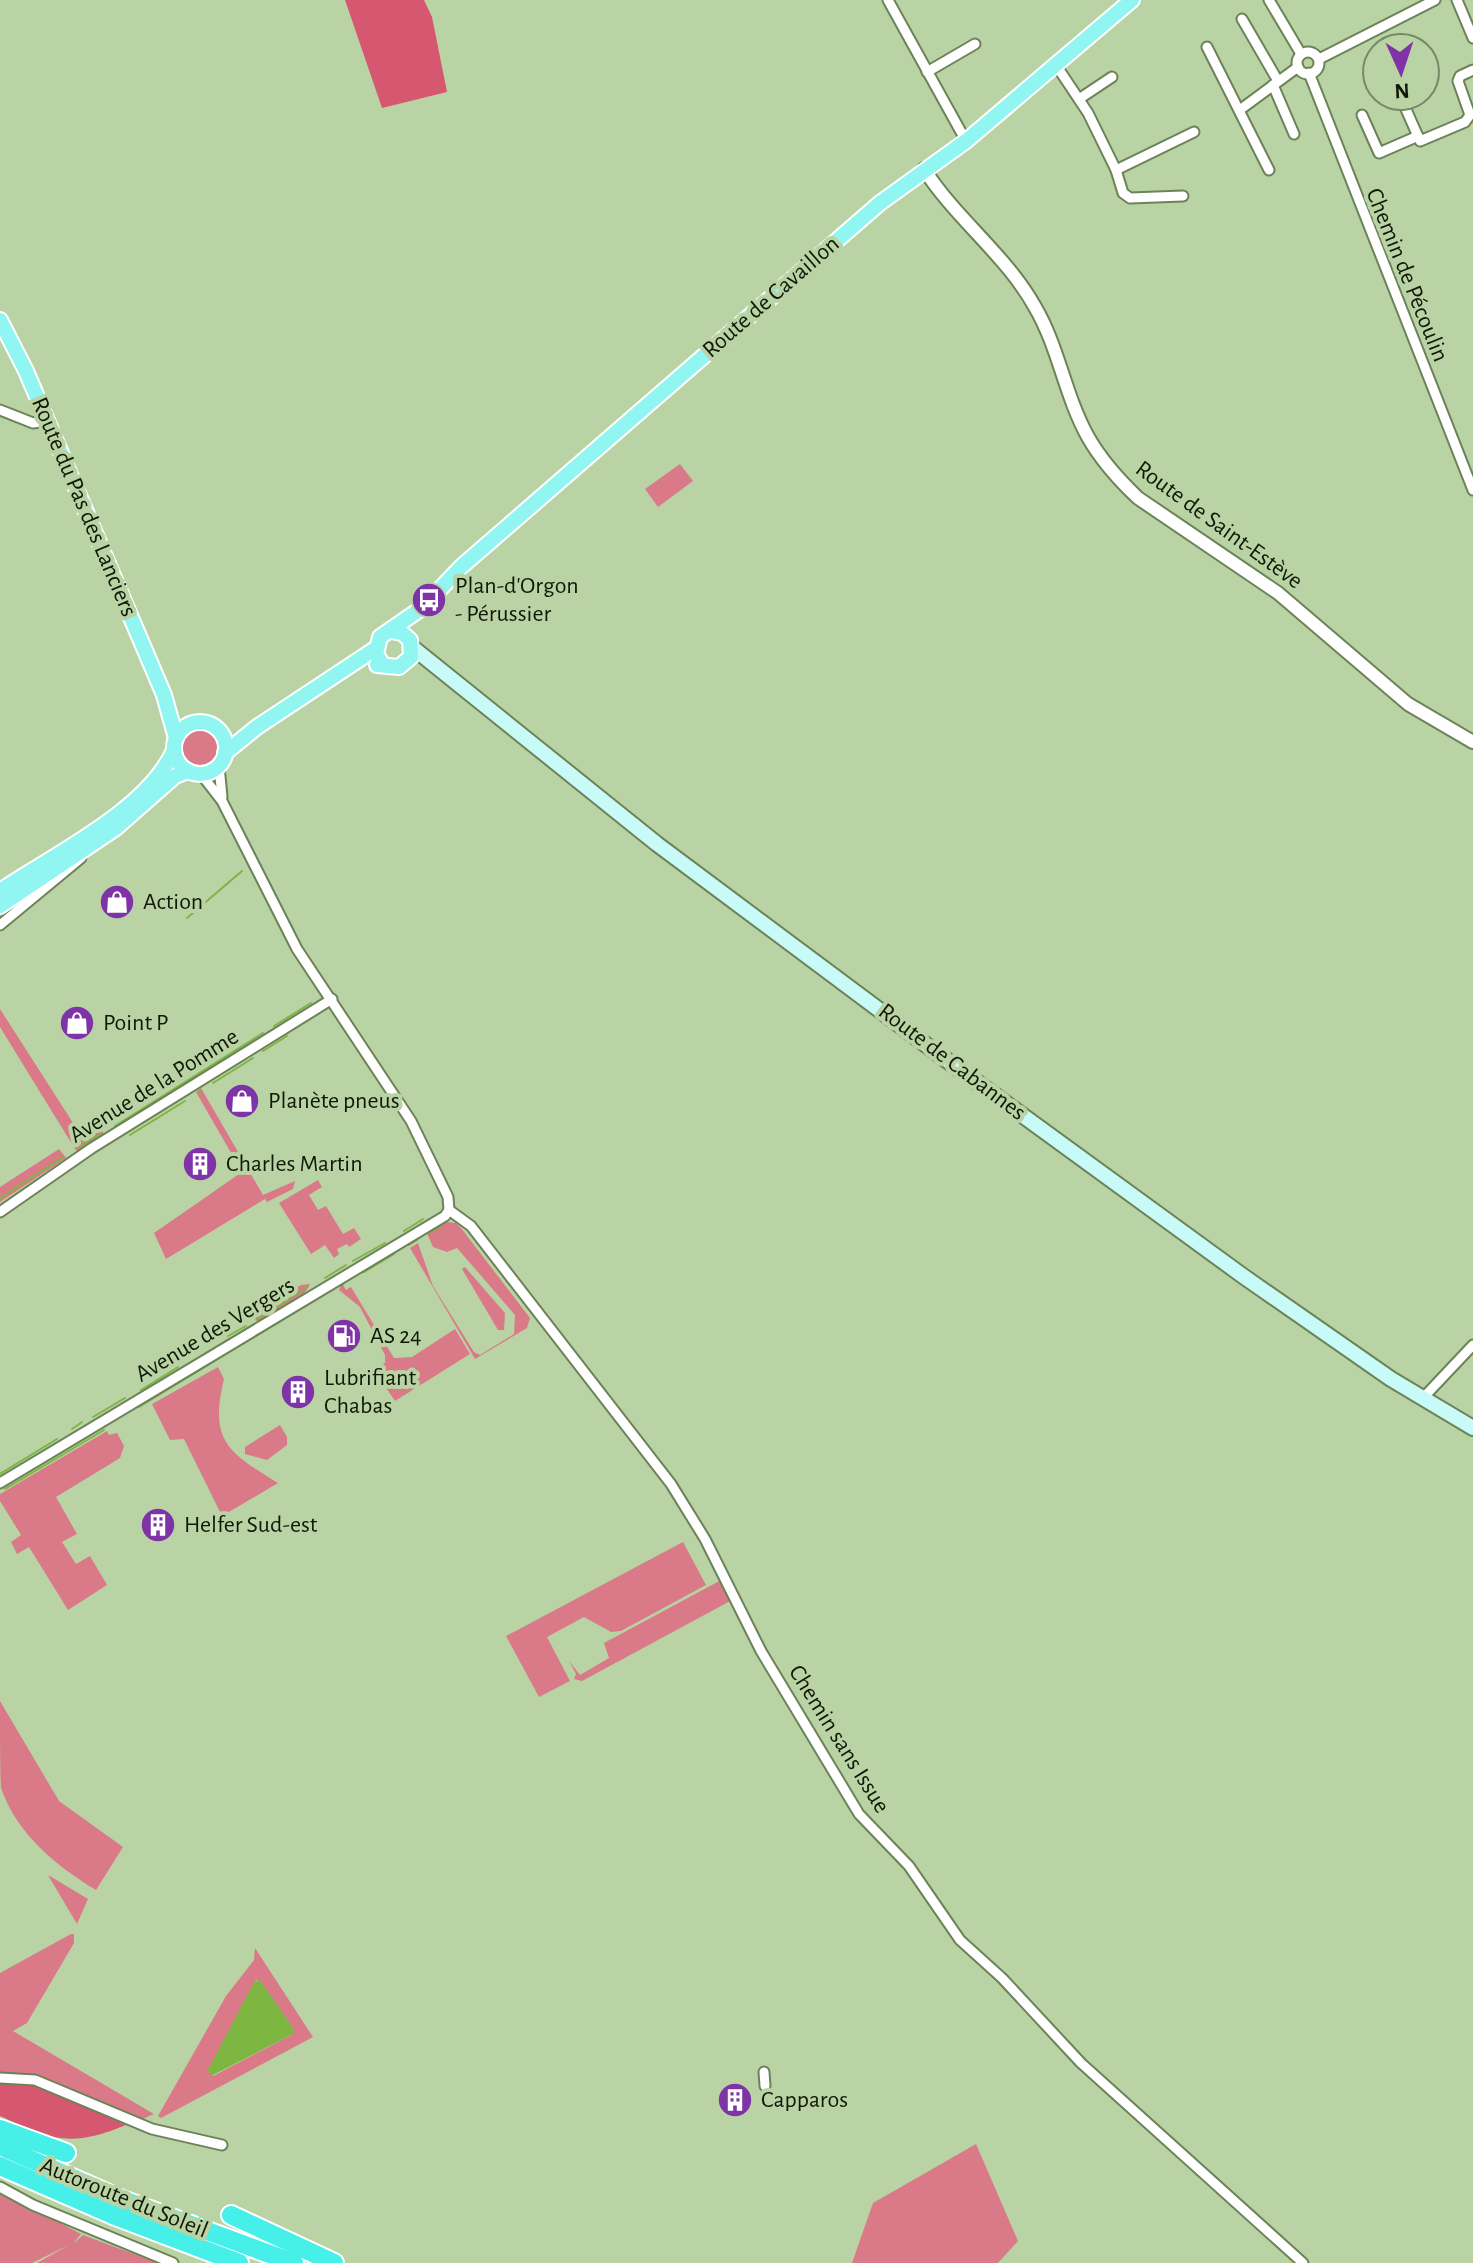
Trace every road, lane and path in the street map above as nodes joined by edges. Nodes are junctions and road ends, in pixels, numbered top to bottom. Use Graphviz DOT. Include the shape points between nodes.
graph roads {
  1 [pos="888,0"];
  2 [pos="1132,0"];
  3 [pos="1269,0"];
  4 [pos="1435,0"];
  5 [pos="1457,0"];
  6 [pos="1242,19"];
  7 [pos="1473,38"];
  8 [pos="975,44"];
  9 [pos="1207,47"];
  10 [pos="1301,54"];
  11 [pos="1319,59"];
  12 [pos="1056,65"];
  13 [pos="1298,67"];
  14 [pos="1473,70"];
  15 [pos="927,72"];
  16 [pos="1309,73"];
  17 [pos="1112,77"];
  18 [pos="1275,83"];
  19 [pos="1079,99"];
  20 [pos="1241,109"];
  21 [pos="1407,112"];
  22 [pos="1362,115"];
  23 [pos="1194,132"];
  24 [pos="1294,134"];
  25 [pos="1418,136"];
  26 [pos="966,141"];
  27 [pos="924,169"];
  28 [pos="1116,170"];
  29 [pos="1269,170"];
  30 [pos="1183,196"];
  31 [pos="0,320"];
  32 [pos="0,410"];
  33 [pos="47,421"];
  34 [pos="1473,490"];
  35 [pos="422,608"];
  36 [pos="391,631"];
  37 [pos="411,643"];
  38 [pos="375,649"];
  39 [pos="383,665"];
  40 [pos="404,665"];
  41 [pos="341,673"];
  42 [pos="447,674"];
  43 [pos="164,695"];
  44 [pos="198,723"];
  45 [pos="257,727"];
  46 [pos="222,735"];
  47 [pos="1473,742"];
  48 [pos="175,744"];
  49 [pos="222,760"];
  50 [pos="195,773"];
  51 [pos="222,801"];
  52 [pos="116,828"];
  53 [pos="0,891"];
  54 [pos="0,906"];
  55 [pos="0,925"];
  56 [pos="332,999"];
  57 [pos="449,1210"];
  58 [pos="0,1212"];
  59 [pos="1473,1345"];
  60 [pos="1426,1394"];
  61 [pos="1473,1428"];
  62 [pos="0,1483"];
  63 [pos="764,2072"];
  64 [pos="0,2078"];
  65 [pos="765,2086"];
  66 [pos="0,2129"];
  67 [pos="222,2145"];
  68 [pos="0,2146"];
  69 [pos="66,2153"];
  70 [pos="0,2166"];
  71 [pos="0,2187"];
  72 [pos="231,2215"];
  73 [pos="173,2263"];
  74 [pos="239,2263"];
  75 [pos="294,2263"];
  76 [pos="334,2263"];
  77 [pos="1303,2263"];
  1 -- 15 [label="street"];
  2 -- 12 [label="main road, Route de Cavaillon"];
  3 -- 10 [label="street"];
  4 -- 11 [label="street"];
  5 -- 7 [label="street"];
  6 -- 18 [label="street"];
  8 -- 15 [label="street"];
  9 -- 20 [label="street"];
  10 -- 11 [label="street" via="1311,52"];
  10 -- 13 [label="street"];
  11 -- 16 [label="street"];
  12 -- 19 [label="street"];
  12 -- 26 [label="main road, Route de Cavaillon"];
  13 -- 16 [label="street"];
  13 -- 18 [label="street"];
  14 -- 25 [label="street" via="1458,81 1470,115 1465,122 1420,141"];
  15 -- 26 [label="street"];
  16 -- 34 [label="street, Chemin de Pécoulin"];
  17 -- 19 [label="street"];
  18 -- 20 [label="street"];
  18 -- 24 [label="street"];
  19 -- 28 [label="street"];
  20 -- 29 [label="street"];
  21 -- 25 [label="street"];
  22 -- 25 [label="street" via="1379,153"];
  23 -- 28 [label="street"];
  26 -- 27 [label="main road, Route de Cavaillon"];
  27 -- 35 [label="main road, Route de Cavaillon" via="462,566"];
  27 -- 47 [label="street, Route de Saint-Estève" via="1035,306 1088,437 1122,483 1278,593 1389,690"];
  28 -- 30 [label="street" via="1123,193 1130,198"];
  31 -- 33 [label="main road, Route du Pas des Lanciers"];
  32 -- 33 [label="street" via="33,423"];
  33 -- 43 [label="main road, Route du Pas des Lanciers"];
  35 -- 36 [label="main road, Route de Cavaillon"];
  35 -- 37 [label="main road, Route de Cavaillon"];
  36 -- 37 [label="main road"];
  36 -- 38 [label="main road" via="380,637"];
  37 -- 40 [label="main road" via="411,657"];
  37 -- 42 [label="main road, Route de Cabannes"];
  38 -- 39 [label="main road"];
  38 -- 41 [label="main road"];
  39 -- 40 [label="main road"];
  39 -- 41 [label="main road"];
  40 -- 42 [label="main road, Route de Cabannes"];
  41 -- 45 [label="main road"];
  42 -- 60 [label="main road, Route de Cabannes" via="657,844 941,1056 1243,1276"];
  43 -- 44 [label="main road, Route du Pas des Lanciers" via="183,716"];
  43 -- 48 [label="main road, Route du Pas des Lanciers"];
  44 -- 46 [label="main road"];
  44 -- 48 [label="main road" via="187,726"];
  45 -- 46 [label="main road"];
  45 -- 49 [label="main road"];
  46 -- 49 [label="main road"];
  48 -- 50 [label="main road" via="178,763"];
  48 -- 53 [label="main road" via="162,773 129,804"];
  49 -- 50 [label="main road"];
  49 -- 51 [label="street"];
  50 -- 51 [label="street"];
  50 -- 52 [label="main road" via="175,776"];
  51 -- 56 [label="street" via="297,949"];
  52 -- 54 [label="main road"];
  52 -- 55 [label="street"];
  56 -- 57 [label="street" via="411,1121 448,1197"];
  56 -- 58 [label="street, Avenue de la Pomme" via="92,1148"];
  57 -- 62 [label="street, Avenue des Vergers"];
  57 -- 77 [label="street, Chemin sans Issue" via="471,1226 671,1484 761,1651 859,1814 909,1866 960,1940 1081,2063"];
  59 -- 60 [label="street"];
  60 -- 61 [label="main road, Route de Cabannes"];
  63 -- 65 [label="street"];
  64 -- 67 [label="street" via="35,2080 152,2129"];
  66 -- 69 [label="highway"];
  68 -- 75 [label="highway, Autoroute du Soleil" via="120,2199"];
  70 -- 74 [label="highway, Autoroute du Soleil"];
  71 -- 73 [label="street"];
  72 -- 76 [label="highway"];
}
